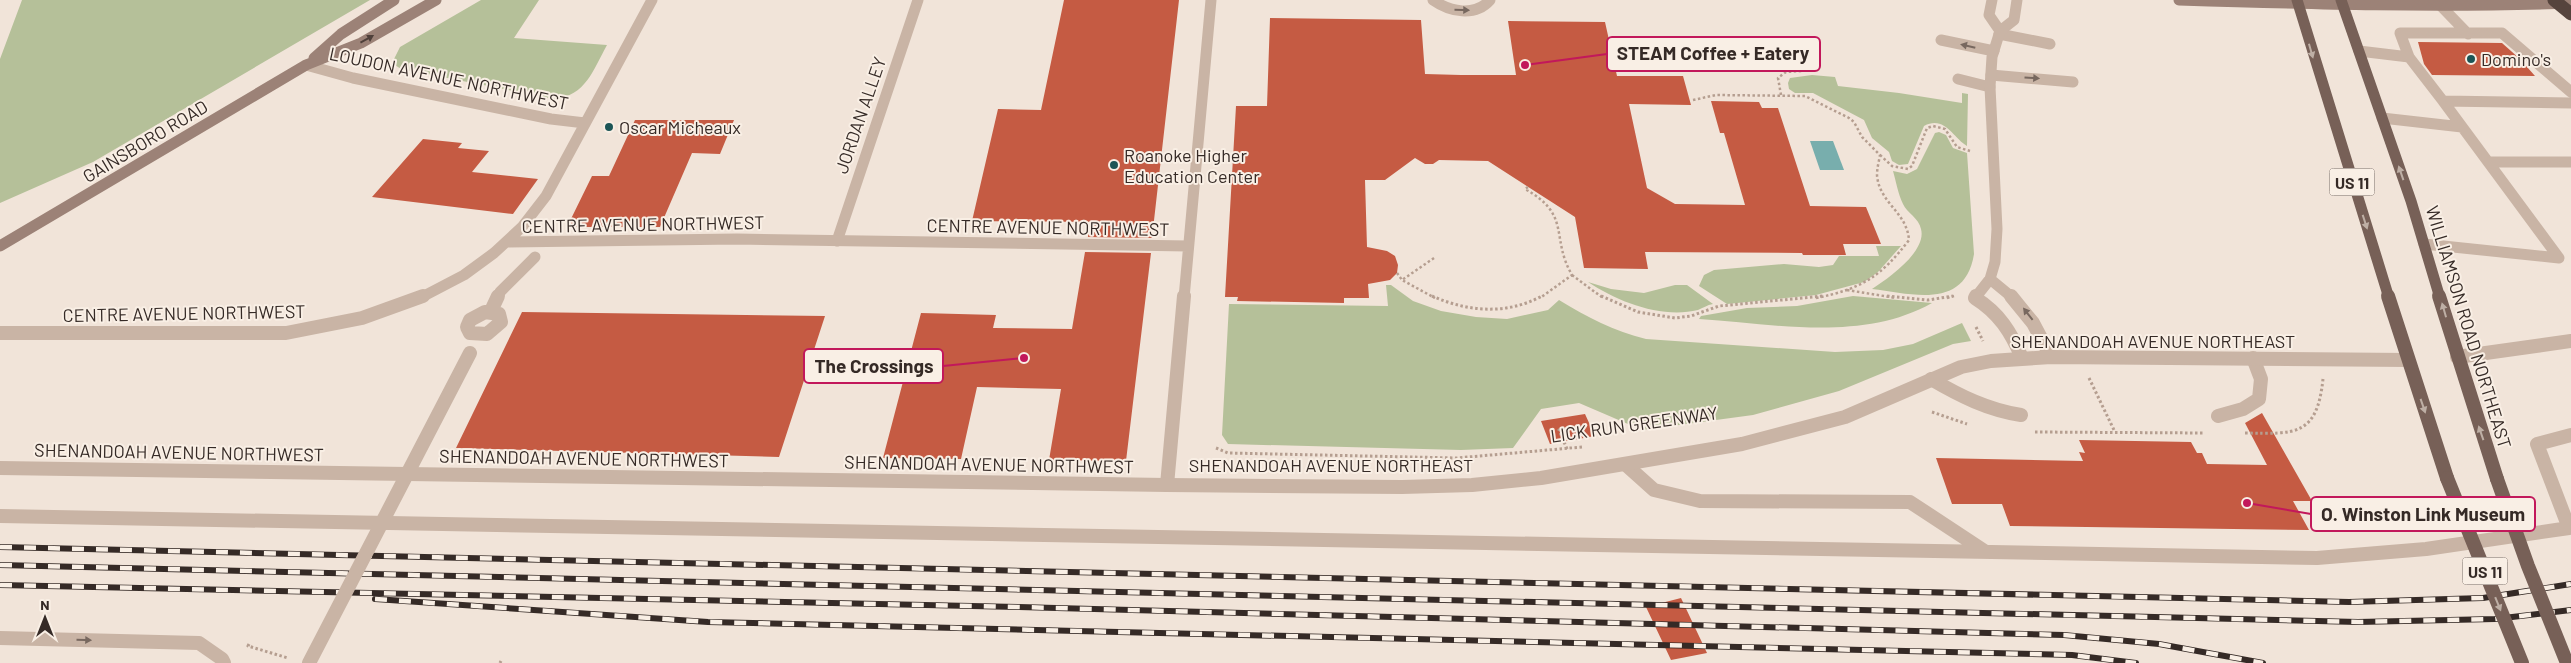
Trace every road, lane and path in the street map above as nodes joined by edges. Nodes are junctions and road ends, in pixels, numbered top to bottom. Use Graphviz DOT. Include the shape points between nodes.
graph roads {
  1 [pos="394,0"];
  2 [pos="436,0"];
  3 [pos="652,0"];
  4 [pos="918,0"];
  5 [pos="1211,0"];
  6 [pos="1433,0"];
  7 [pos="1490,0"];
  8 [pos="1992,0"];
  9 [pos="2018,0"];
  10 [pos="2179,0"];
  11 [pos="2554,0"];
  12 [pos="2297,2"];
  13 [pos="2341,2"];
  14 [pos="2571,3"];
  15 [pos="2440,5"];
  16 [pos="2571,14"];
  17 [pos="1999,33"];
  18 [pos="2468,34"];
  19 [pos="1941,40"];
  20 [pos="2050,44"];
  21 [pos="1994,51"];
  22 [pos="2359,51"];
  23 [pos="2410,57"];
  24 [pos="1799,61"];
  25 [pos="306,65"];
  26 [pos="1958,79"];
  27 [pos="1990,81"];
  28 [pos="2073,82"];
  29 [pos="2571,92"];
  30 [pos="1781,95"];
  31 [pos="1693,100"];
  32 [pos="2443,101"];
  33 [pos="2571,103"];
  34 [pos="2382,118"];
  35 [pos="585,123"];
  36 [pos="2462,127"];
  37 [pos="1970,151"];
  38 [pos="1880,155"];
  39 [pos="2488,162"];
  40 [pos="2571,162"];
  41 [pos="1528,187"];
  42 [pos="836,241"];
  43 [pos="509,242"];
  44 [pos="2424,244"];
  45 [pos="0,246"];
  46 [pos="1188,246"];
  47 [pos="535,258"];
  48 [pos="1434,258"];
  49 [pos="2565,258"];
  50 [pos="1396,273"];
  51 [pos="1572,276"];
  52 [pos="1990,279"];
  53 [pos="1402,280"];
  54 [pos="1844,290"];
  55 [pos="1960,301"];
  56 [pos="490,311"];
  57 [pos="1973,322"];
  58 [pos="0,333"];
  59 [pos="479,336"];
  60 [pos="2571,341"];
  61 [pos="1977,346"];
  62 [pos="2051,357"];
  63 [pos="2457,357"];
  64 [pos="2022,358"];
  65 [pos="2253,358"];
  66 [pos="2408,360"];
  67 [pos="2089,377"];
  68 [pos="1931,378"];
  69 [pos="2323,379"];
  70 [pos="1932,412"];
  71 [pos="2021,415"];
  72 [pos="2218,416"];
  73 [pos="1968,425"];
  74 [pos="1581,426"];
  75 [pos="2033,432"];
  76 [pos="2115,432"];
  77 [pos="2205,433"];
  78 [pos="2235,433"];
  79 [pos="2571,435"];
  80 [pos="1587,446"];
  81 [pos="1216,448"];
  82 [pos="1567,449"];
  83 [pos="1625,464"];
  84 [pos="0,468"];
  85 [pos="1167,485"];
  86 [pos="0,516"];
  87 [pos="2570,527"];
  88 [pos="1986,552"];
  89 [pos="0,638"];
  90 [pos="224,663"];
  91 [pos="309,663"];
  92 [pos="2522,663"];
  93 [pos="2567,663"];
  1 -- 25 [label="main road, GAINSBORO ROAD" via="341,34"];
  25 -- 2 [label="main road, GAINSBORO ROAD, one-way" via="361,43"];
  3 -- 35 [label="street"];
  4 -- 42 [label="street, JORDAN ALLEY"];
  5 -- 46 [label="street"];
  6 -- 7 [label="street, one-way" via="1462,11 1477,9"];
  8 -- 17 [label="street" via="1990,16"];
  9 -- 17 [label="street" via="2014,20"];
  10 -- 12 [label="main road"];
  11 -- 16 [label="highway, bridge"];
  12 -- 13 [label="main road"];
  12 -- 66 [label="main road, US 11, one-way"];
  13 -- 15 [label="main road"];
  13 -- 22 [label="main road, WILLIAMSON ROAD NORTHEAST / US 11"];
  14 -- 15 [label="main road"];
  15 -- 18 [label="street"];
  17 -- 20 [label="street"];
  17 -- 21 [label="street"];
  18 -- 23 [label="street" via="2400,33"];
  18 -- 29 [label="street" via="2502,33"];
  21 -- 19 [label="street, one-way"];
  21 -- 27 [label="street"];
  22 -- 23 [label="street"];
  22 -- 34 [label="main road, WILLIAMSON ROAD NORTHEAST / US 11"];
  23 -- 32 [label="street"];
  24 -- 30 [label="path" via="1802,71 1786,72 1778,78"];
  25 -- 35 [label="street, LOUDON AVENUE NORTHWEST" via="353,78 551,119"];
  25 -- 45 [label="main road, GAINSBORO ROAD"];
  26 -- 27 [label="street"];
  27 -- 28 [label="street, one-way"];
  27 -- 52 [label="street" via="1997,229 1995,262"];
  30 -- 31 [label="path" via="1716,95"];
  30 -- 38 [label="path" via="1805,96 1849,118"];
  32 -- 33 [label="street"];
  32 -- 36 [label="street"];
  34 -- 36 [label="street"];
  44 -- 34 [label="main road, WILLIAMSON ROAD NORTHEAST / US 11, one-way"];
  35 -- 43 [label="street" via="546,196"];
  36 -- 39 [label="street"];
  37 -- 38 [label="path" via="1957,147 1945,128 1933,126 1927,128 1908,169 1892,166"];
  38 -- 54 [label="path" via="1877,174 1882,193 1908,226 1908,240 1880,274 1866,283"];
  39 -- 40 [label="street"];
  39 -- 49 [label="street"];
  41 -- 51 [label="path" via="1525,189 1551,208 1562,254"];
  42 -- 43 [label="street, CENTRE AVENUE NORTHWEST"];
  42 -- 46 [label="street, CENTRE AVENUE NORTHWEST"];
  43 -- 58 [label="street, CENTRE AVENUE NORTHWEST" via="469,272 436,291 373,317 328,327 286,333"];
  44 -- 49 [label="street"];
  63 -- 44 [label="main road, WILLIAMSON ROAD NORTHEAST / US 11, one-way"];
  46 -- 85 [label="street"];
  47 -- 56 [label="street" via="500,292"];
  48 -- 53 [label="path"];
  50 -- 53 [label="path"];
  51 -- 53 [label="path" via="1550,295 1526,307 1492,310 1464,307 1421,293"];
  51 -- 54 [label="path" via="1610,302 1648,315 1668,317 1691,316 1710,307 1797,300"];
  62 -- 52 [label="street, one-way" via="2028,313"];
  52 -- 64 [label="street" via="1975,298 1997,312 2006,323"];
  54 -- 55 [label="path" via="1920,299 1955,296"];
  56 -- 59 [label="street" via="499,314 501,322 489,333"];
  56 -- 59 [label="street" via="474,317 468,324 470,334"];
  57 -- 61 [label="path" via="1984,345"];
  59 -- 91 [label="street, bridge"];
  60 -- 63 [label="street"];
  62 -- 64 [label="street, SHENANDOAH AVENUE NORTHEAST"];
  62 -- 65 [label="street, SHENANDOAH AVENUE NORTHEAST"];
  93 -- 63 [label="main road, WILLIAMSON ROAD NORTHEAST / US 11, one-way, bridge" via="2528,566"];
  64 -- 68 [label="street, SHENANDOAH AVENUE NORTHEAST" via="1961,367"];
  65 -- 66 [label="street, SHENANDOAH AVENUE NORTHEAST"];
  65 -- 72 [label="street" via="2261,378 2259,399 2243,409"];
  66 -- 92 [label="main road, US 11, one-way, bridge" via="2447,478"];
  67 -- 76 [label="path"];
  68 -- 71 [label="street" via="1983,408"];
  68 -- 83 [label="street, SHENANDOAH AVENUE NORTHEAST" via="1891,399 1796,432 1694,454"];
  69 -- 78 [label="path" via="2318,411 2306,426 2275,433"];
  70 -- 73 [label="path"];
  74 -- 82 [label="path" via="1559,430"];
  75 -- 76 [label="path"];
  76 -- 77 [label="path"];
  79 -- 87 [label="street" via="2537,444"];
  80 -- 82 [label="path, LICK RUN GREENWAY"];
  81 -- 82 [label="path, LICK RUN GREENWAY" via="1228,453 1457,458"];
  83 -- 85 [label="street, SHENANDOAH AVENUE NORTHEAST" via="1541,478 1472,484 1402,487"];
  83 -- 88 [label="street" via="1654,490 1700,501 1910,502"];
  84 -- 85 [label="street, SHENANDOAH AVENUE NORTHWEST"];
  86 -- 88 [label="street"];
  87 -- 88 [label="street" via="2426,549 2317,558"];
  89 -- 90 [label="street, one-way" via="199,644"];
}
